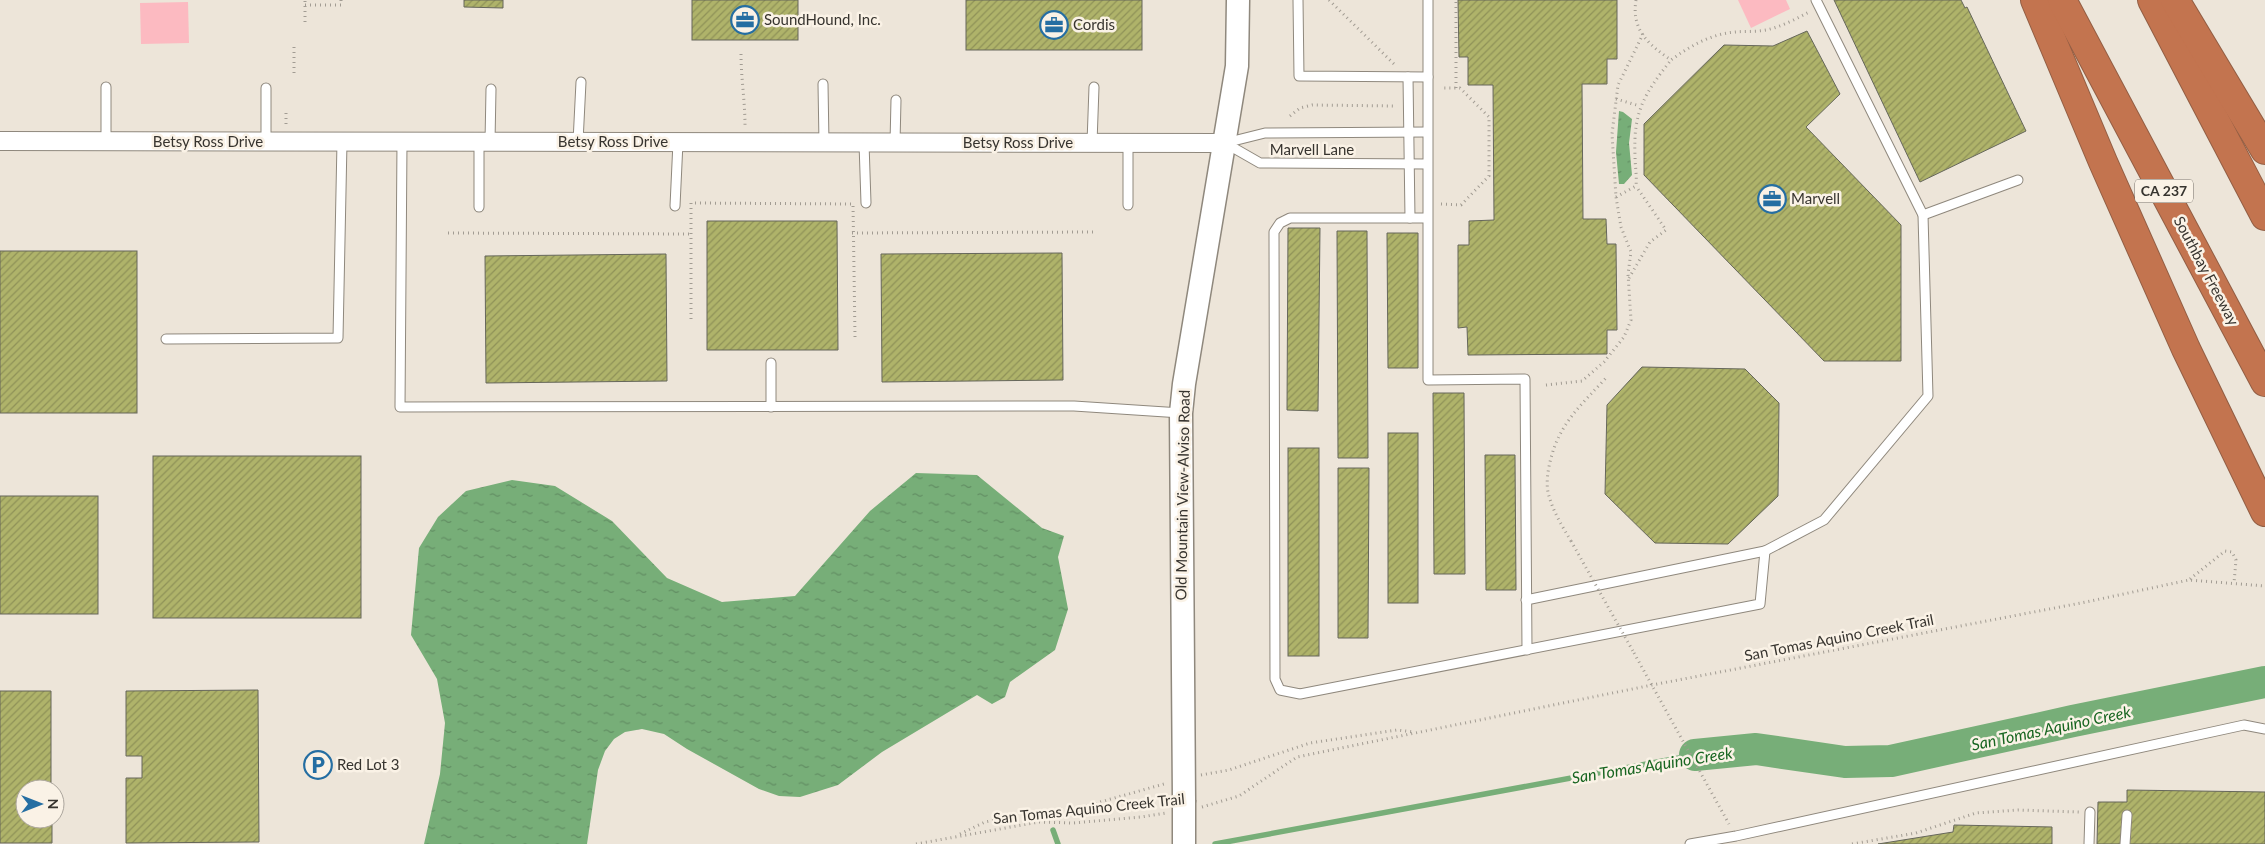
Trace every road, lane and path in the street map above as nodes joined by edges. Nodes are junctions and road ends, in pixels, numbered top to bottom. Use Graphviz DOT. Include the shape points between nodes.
graph roads {
  1 [pos="305,0"];
  2 [pos="341,0"];
  3 [pos="1238,0"];
  4 [pos="1298,0"];
  5 [pos="1428,0"];
  6 [pos="1456,0"];
  7 [pos="1636,0"];
  8 [pos="2036,0"];
  9 [pos="2062,0"];
  10 [pos="2152,0"];
  11 [pos="2175,0"];
  12 [pos="1818,3"];
  13 [pos="305,5"];
  14 [pos="305,22"];
  15 [pos="1642,34"];
  16 [pos="294,47"];
  17 [pos="742,54"];
  18 [pos="1671,60"];
  19 [pos="294,74"];
  20 [pos="1408,77"];
  21 [pos="1428,77"];
  22 [pos="581,82"];
  23 [pos="823,84"];
  24 [pos="106,88"];
  25 [pos="266,88"];
  26 [pos="1094,88"];
  27 [pos="1441,88"];
  28 [pos="1456,88"];
  29 [pos="491,89"];
  30 [pos="1616,99"];
  31 [pos="896,100"];
  32 [pos="1640,106"];
  33 [pos="286,112"];
  34 [pos="286,124"];
  35 [pos="745,126"];
  36 [pos="1409,132"];
  37 [pos="1427,132"];
  38 [pos="0,142"];
  39 [pos="106,142"];
  40 [pos="266,142"];
  41 [pos="342,142"];
  42 [pos="402,142"];
  43 [pos="485,142"];
  44 [pos="578,142"];
  45 [pos="678,142"];
  46 [pos="824,142"];
  47 [pos="864,143"];
  48 [pos="895,143"];
  49 [pos="1092,143"];
  50 [pos="1128,143"];
  51 [pos="1225,143"];
  52 [pos="2265,150"];
  53 [pos="1409,164"];
  54 [pos="1427,164"];
  55 [pos="2018,180"];
  56 [pos="1636,186"];
  57 [pos="1616,197"];
  58 [pos="866,203"];
  59 [pos="1128,204"];
  60 [pos="1441,204"];
  61 [pos="675,206"];
  62 [pos="479,207"];
  63 [pos="1923,215"];
  64 [pos="2265,216"];
  65 [pos="1410,218"];
  66 [pos="1427,218"];
  67 [pos="1094,232"];
  68 [pos="852,233"];
  69 [pos="448,234"];
  70 [pos="691,234"];
  71 [pos="1628,279"];
  72 [pos="691,319"];
  73 [pos="856,337"];
  74 [pos="166,339"];
  75 [pos="771,363"];
  76 [pos="1606,378"];
  77 [pos="2265,382"];
  78 [pos="1546,385"];
  79 [pos="771,407"];
  80 [pos="1181,413"];
  81 [pos="2265,512"];
  82 [pos="1764,551"];
  83 [pos="2189,580"];
  84 [pos="2234,583"];
  85 [pos="2265,586"];
  86 [pos="1526,600"];
  87 [pos="1527,650"];
  88 [pos="1652,685"];
  89 [pos="2265,728"];
  90 [pos="1418,733"];
  91 [pos="1184,800"];
  92 [pos="2090,812"];
  93 [pos="2127,815"];
  94 [pos="1731,827"];
  95 [pos="956,836"];
  96 [pos="916,844"];
  97 [pos="1184,844"];
  98 [pos="1690,844"];
  99 [pos="1852,844"];
  100 [pos="2089,844"];
  101 [pos="2125,844"];
  1 -- 13 [label="path"];
  2 -- 13 [label="path" via="341,5"];
  3 -- 51 [label="street, Old Mountain View-Alviso Road" via="1237,66"];
  4 -- 20 [label="lane" via="1299,76"];
  5 -- 21 [label="lane"];
  6 -- 28 [label="path"];
  7 -- 15 [label="path" via="1634,11"];
  8 -- 81 [label="highway" via="2186,349"];
  9 -- 77 [label="highway, Southbay Freeway / CA 237"];
  10 -- 64 [label="highway"];
  11 -- 52 [label="highway"];
  12 -- 18 [label="path" via="1777,27 1706,39"];
  12 -- 63 [label="lane"];
  13 -- 14 [label="path"];
  15 -- 18 [label="path" via="1651,47"];
  15 -- 30 [label="path" via="1618,85"];
  16 -- 19 [label="path"];
  17 -- 35 [label="path"];
  18 -- 32 [label="path" via="1648,89"];
  20 -- 21 [label="lane"];
  20 -- 36 [label="lane"];
  21 -- 37 [label="lane"];
  22 -- 44 [label="lane"];
  23 -- 46 [label="lane"];
  24 -- 39 [label="lane"];
  25 -- 40 [label="lane"];
  26 -- 49 [label="lane"];
  27 -- 28 [label="path"];
  28 -- 60 [label="path" via="1460,88 1489,117 1489,176 1461,204"];
  29 -- 43 [label="lane"];
  30 -- 32 [label="path"];
  30 -- 57 [label="path" via="1612,134"];
  31 -- 48 [label="lane"];
  32 -- 56 [label="path" via="1635,129"];
  33 -- 34 [label="path"];
  36 -- 37 [label="lane, Marvell Lane"];
  36 -- 51 [label="lane, Marvell Lane" via="1265,133"];
  36 -- 53 [label="lane"];
  37 -- 54 [label="lane"];
  38 -- 39 [label="street, Betsy Ross Drive"];
  39 -- 40 [label="street, Betsy Ross Drive"];
  40 -- 41 [label="street, Betsy Ross Drive"];
  41 -- 42 [label="street, Betsy Ross Drive"];
  41 -- 74 [label="lane" via="338,338"];
  42 -- 43 [label="street, Betsy Ross Drive"];
  42 -- 79 [label="lane" via="400,406"];
  43 -- 44 [label="street, Betsy Ross Drive"];
  43 -- 62 [label="lane"];
  44 -- 45 [label="street, Betsy Ross Drive"];
  45 -- 46 [label="street, Betsy Ross Drive"];
  45 -- 61 [label="lane"];
  46 -- 47 [label="street, Betsy Ross Drive"];
  47 -- 48 [label="street, Betsy Ross Drive"];
  47 -- 58 [label="lane"];
  48 -- 49 [label="street, Betsy Ross Drive"];
  49 -- 50 [label="street, Betsy Ross Drive"];
  50 -- 51 [label="street, Betsy Ross Drive"];
  50 -- 59 [label="lane"];
  51 -- 53 [label="lane, Marvell Lane" via="1260,163"];
  51 -- 80 [label="street, Old Mountain View-Alviso Road"];
  53 -- 54 [label="lane, Marvell Lane"];
  53 -- 65 [label="lane"];
  54 -- 66 [label="lane"];
  55 -- 63 [label="lane"];
  56 -- 57 [label="path"];
  56 -- 71 [label="path" via="1666,230 1650,242"];
  57 -- 71 [label="path" via="1621,227 1631,252"];
  63 -- 82 [label="lane" via="1928,396 1824,520"];
  65 -- 66 [label="lane"];
  65 -- 87 [label="lane" via="1290,218 1280,222 1274,232 1275,679 1280,690 1300,694"];
  66 -- 86 [label="lane" via="1428,380 1525,379"];
  67 -- 68 [label="path"];
  68 -- 70 [label="path" via="853,204 692,203"];
  68 -- 73 [label="path"];
  69 -- 70 [label="path"];
  70 -- 72 [label="path"];
  71 -- 78 [label="path" via="1631,320 1624,337 1604,362 1582,381"];
  75 -- 79 [label="lane"];
  76 -- 88 [label="path, bridge" via="1568,419 1555,441 1548,471 1548,492 1570,541"];
  79 -- 80 [label="lane" via="1074,406"];
  80 -- 91 [label="street, Old Mountain View-Alviso Road"];
  82 -- 86 [label="lane"];
  82 -- 87 [label="lane" via="1760,604"];
  83 -- 84 [label="path, San Tomas Aquino Creek Trail"];
  83 -- 84 [label="path" via="2225,551 2232,552 2236,560"];
  83 -- 88 [label="path, San Tomas Aquino Creek Trail"];
  84 -- 85 [label="path, San Tomas Aquino Creek Trail"];
  86 -- 87 [label="lane"];
  88 -- 90 [label="path, San Tomas Aquino Creek Trail"];
  88 -- 94 [label="path"];
  89 -- 98 [label="lane" via="2244,725"];
  90 -- 91 [label="path, San Tomas Aquino Creek Trail" via="1297,757 1239,796"];
  90 -- 91 [label="path, San Tomas Aquino Creek Trail" via="1397,730 1310,743 1229,770"];
  91 -- 95 [label="path, San Tomas Aquino Creek Trail" via="1141,817 1073,823 1039,822"];
  91 -- 95 [label="path, San Tomas Aquino Creek Trail" via="1041,810 985,822"];
  91 -- 97 [label="street, Old Mountain View-Alviso Road, bridge"];
  92 -- 99 [label="path" via="2018,810 1976,813 1916,833"];
  92 -- 100 [label="lane"];
  93 -- 101 [label="lane"];
  95 -- 96 [label="path, San Tomas Aquino Creek Trail"];
}
